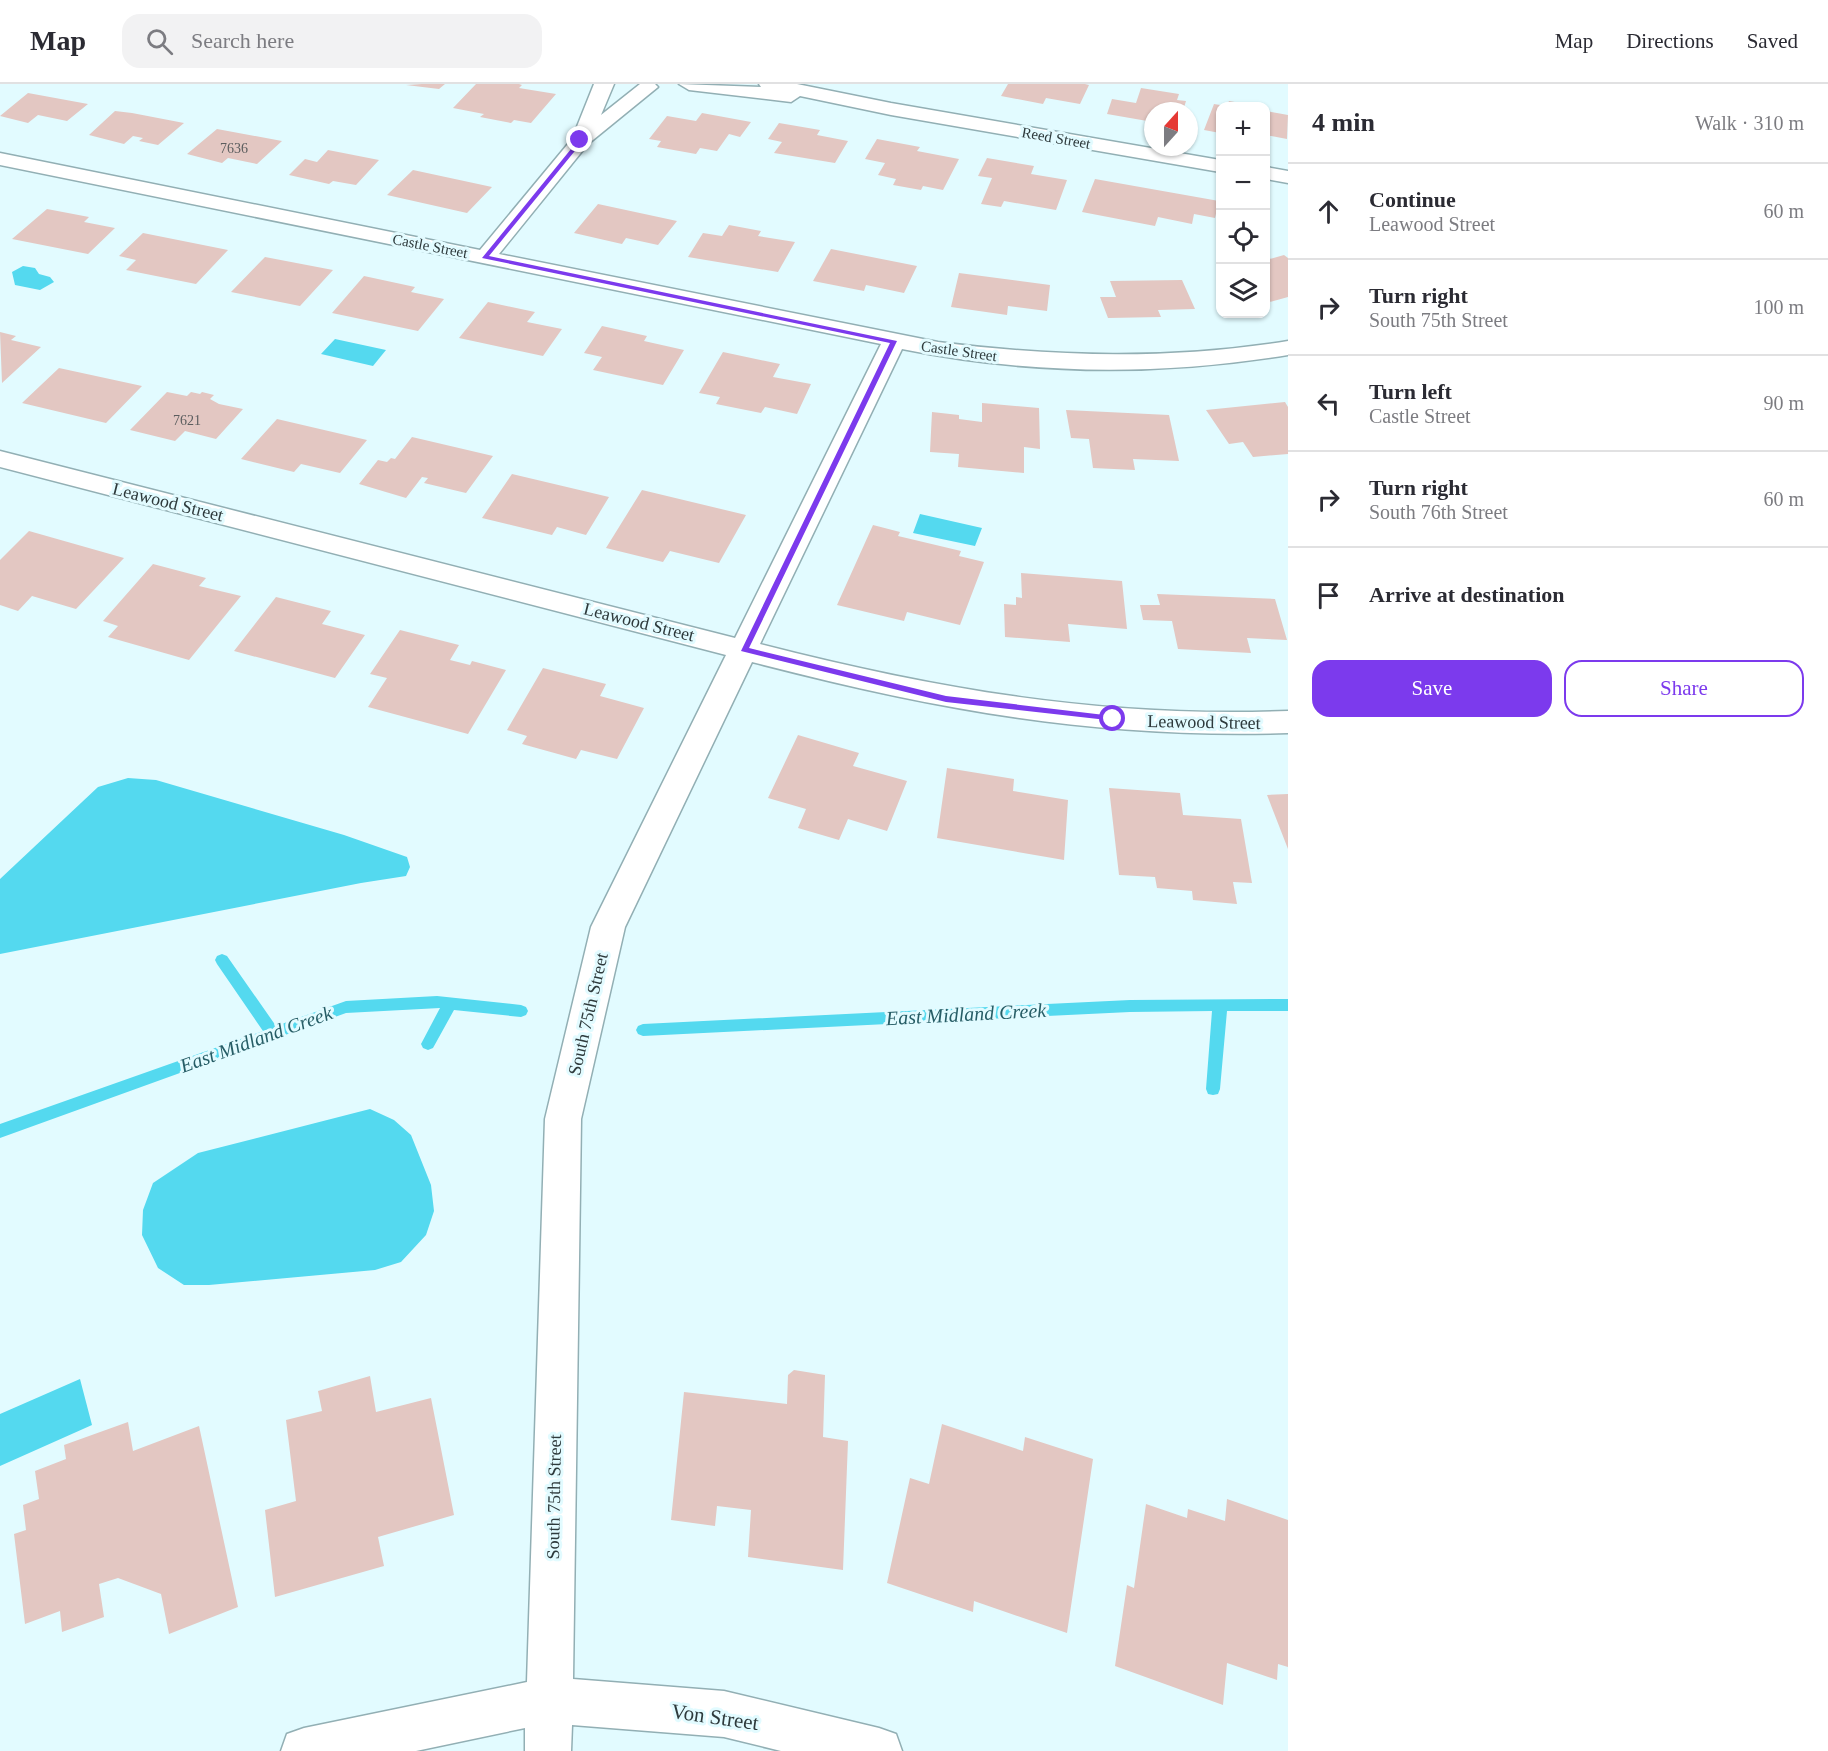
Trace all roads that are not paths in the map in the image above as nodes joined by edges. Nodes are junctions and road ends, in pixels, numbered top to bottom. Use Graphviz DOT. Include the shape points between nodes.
graph roads {
  1 [pos="604,84"];
  2 [pos="619,84"];
  3 [pos="689,84"];
  4 [pos="769,84"];
  5 [pos="657,86"];
  6 [pos="891,109"];
  7 [pos="580,140"];
  8 [pos="0,159"];
  9 [pos="1216,165"];
  10 [pos="1270,174"];
  11 [pos="1288,177"];
  12 [pos="485,257"];
  13 [pos="894,341"];
  14 [pos="1288,348"];
  15 [pos="0,459"];
  16 [pos="744,649"];
  17 [pos="1288,722"];
  18 [pos="549,1700"];
  19 [pos="304,1751"];
  20 [pos="548,1751"];
  21 [pos="879,1751"];
  1 -- 7 [label="street"];
  2 -- 5 [label="street"];
  3 -- 6 [label="street, Reed Street"];
  4 -- 6 [label="street, Reed Street"];
  5 -- 7 [label="street"];
  6 -- 9 [label="street, Reed Street"];
  7 -- 12 [label="street"];
  8 -- 12 [label="street, Castle Street"];
  10 -- 11 [label="street"];
  12 -- 13 [label="street, Castle Street"];
  13 -- 14 [label="street, Castle Street" via="1011,359 1096,363 1216,359"];
  13 -- 16 [label="street, South 75th Street"];
  15 -- 16 [label="street, Leawood Street"];
  16 -- 17 [label="street, Leawood Street" via="946,699 1020,710 1184,723"];
  16 -- 18 [label="street, South 75th Street" via="608,927 563,1119"];
  18 -- 19 [label="street, Von Street"];
  18 -- 20 [label="street, South 75th Street"];
  18 -- 21 [label="street, Von Street" via="724,1714"];
}
